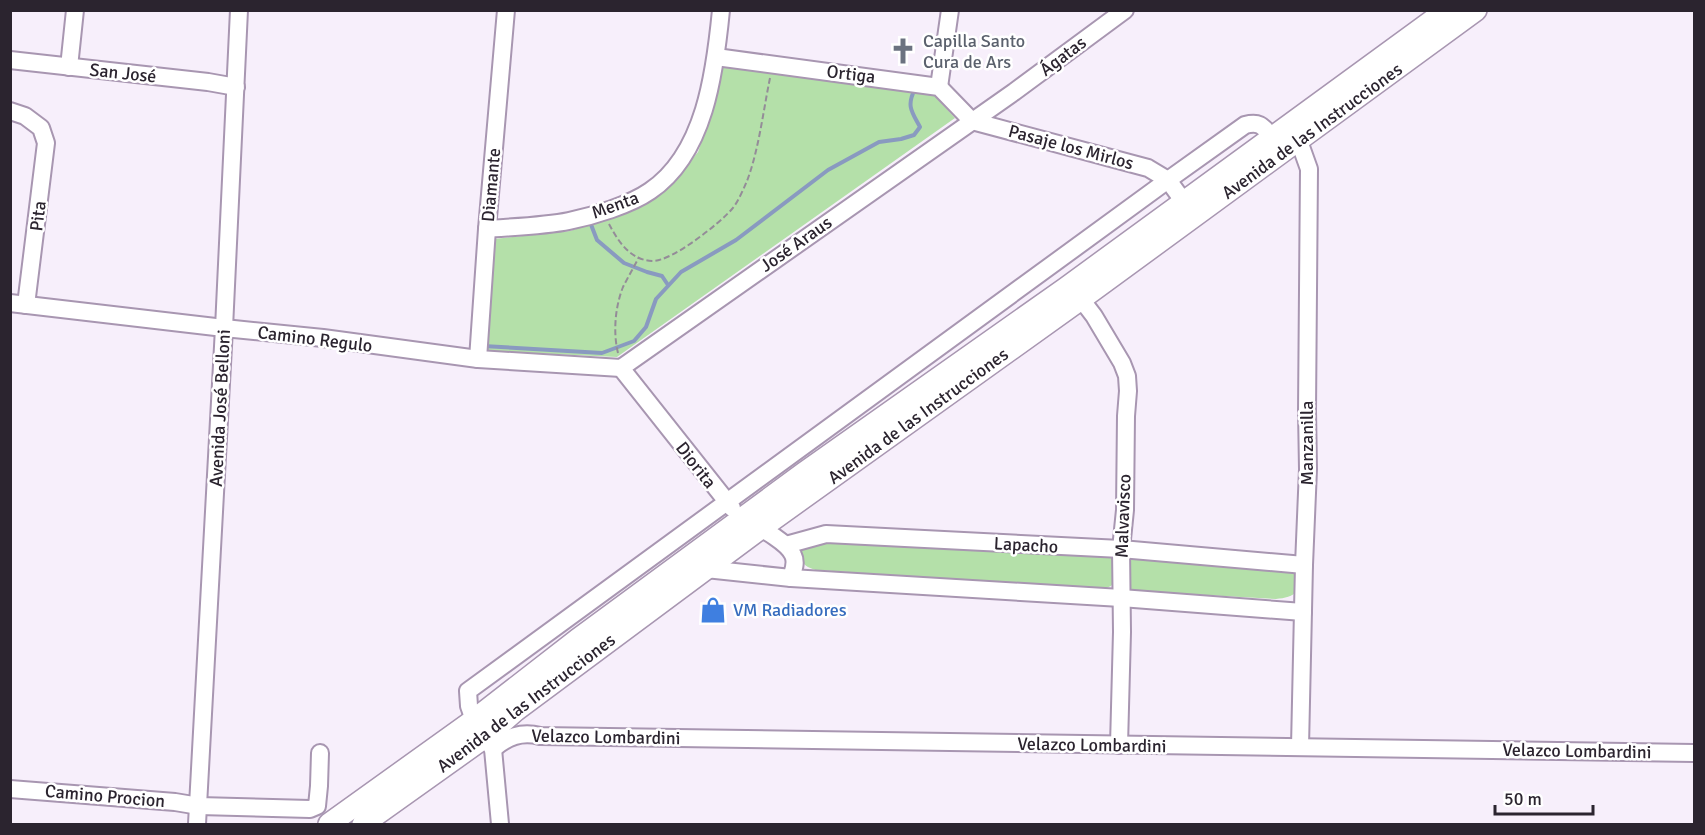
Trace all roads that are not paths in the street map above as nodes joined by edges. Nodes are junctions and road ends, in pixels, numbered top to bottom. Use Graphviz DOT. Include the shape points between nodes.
graph roads {
  1 [pos="75,10"];
  2 [pos="239,10"];
  3 [pos="506,10"];
  4 [pos="722,10"];
  5 [pos="950,10"];
  6 [pos="1125,10"];
  7 [pos="1447,10"];
  8 [pos="1476,10"];
  9 [pos="716,57"];
  10 [pos="10,60"];
  11 [pos="69,67"];
  12 [pos="236,87"];
  13 [pos="939,87"];
  14 [pos="10,111"];
  15 [pos="972,121"];
  16 [pos="1273,138"];
  17 [pos="1299,141"];
  18 [pos="1168,180"];
  19 [pos="1184,202"];
  20 [pos="487,229"];
  21 [pos="1081,299"];
  22 [pos="18,304"];
  23 [pos="224,328"];
  24 [pos="478,359"];
  25 [pos="619,362"];
  26 [pos="726,502"];
  27 [pos="751,524"];
  28 [pos="786,545"];
  29 [pos="1121,549"];
  30 [pos="1304,565"];
  31 [pos="706,569"];
  32 [pos="791,578"];
  33 [pos="1121,598"];
  34 [pos="1303,612"];
  35 [pos="484,736"];
  36 [pos="1119,746"];
  37 [pos="1300,747"];
  38 [pos="320,753"];
  39 [pos="1695,753"];
  40 [pos="10,789"];
  41 [pos="199,806"];
  42 [pos="197,825"];
  43 [pos="202,825"];
  44 [pos="329,825"];
  45 [pos="363,825"];
  46 [pos="500,825"];
  1 -- 11 [label="street"];
  2 -- 12 [label="street, Avenida José Belloni"];
  3 -- 20 [label="street, Diamante"];
  4 -- 9 [label="street, Menta"];
  5 -- 13 [label="street"];
  6 -- 15 [label="street, Ágatas"];
  7 -- 16 [label="main road, Avenida de las Instrucciones"];
  8 -- 17 [label="main road, Avenida de las Instrucciones"];
  9 -- 13 [label="street, Ortiga"];
  9 -- 20 [label="street, Menta" via="698,129 686,153 650,192 627,204 568,222"];
  10 -- 11 [label="street, San José"];
  11 -- 12 [label="street, San José"];
  12 -- 23 [label="street, Avenida José Belloni"];
  13 -- 15 [label="street"];
  14 -- 22 [label="street, Pita" via="41,128 46,143"];
  15 -- 18 [label="street, Pasaje los Mirlos" via="1148,168"];
  15 -- 25 [label="street, José Araus"];
  16 -- 18 [label="street, Avenida de las Instrucciones" via="1262,125 1245,125"];
  16 -- 19 [label="main road, Avenida de las Instrucciones"];
  17 -- 21 [label="main road, Avenida de las Instrucciones"];
  17 -- 30 [label="street, Manzanilla" via="1308,169 1308,469"];
  18 -- 19 [label="street"];
  18 -- 26 [label="street, Avenida de las Instrucciones"];
  19 -- 27 [label="main road, Avenida de las Instrucciones"];
  20 -- 24 [label="street, Diamante"];
  21 -- 27 [label="main road, Avenida de las Instrucciones"];
  21 -- 29 [label="street, Malvavisco" via="1127,376"];
  22 -- 23 [label="street, Camino Regulo"];
  23 -- 24 [label="street, Camino Regulo"];
  23 -- 41 [label="street, Avenida José Belloni"];
  24 -- 25 [label="street, Camino Regulo"];
  25 -- 26 [label="street, Diorita"];
  26 -- 27 [label="street, Diorita"];
  26 -- 35 [label="street, Avenida de las Instrucciones" via="468,691 469,706"];
  27 -- 28 [label="street, Diorita"];
  27 -- 31 [label="main road, Avenida de las Instrucciones"];
  27 -- 35 [label="main road, Avenida de las Instrucciones" via="577,640"];
  28 -- 29 [label="street, Lapacho" via="826,534"];
  28 -- 32 [label="street" via="794,556"];
  29 -- 30 [label="street, Lapacho"];
  29 -- 33 [label="street, Malvavisco"];
  30 -- 34 [label="street, Manzanilla"];
  31 -- 32 [label="street"];
  31 -- 35 [label="main road, Avenida de las Instrucciones"];
  32 -- 33 [label="street"];
  33 -- 34 [label="street"];
  33 -- 36 [label="street, Malvavisco"];
  34 -- 37 [label="street, Manzanilla"];
  35 -- 36 [label="street, Velazco Lombardini" via="502,742 512,736 530,734"];
  35 -- 44 [label="main road, Avenida de las Instrucciones"];
  35 -- 45 [label="main road, Avenida de las Instrucciones"];
  35 -- 46 [label="street"];
  36 -- 37 [label="street, Velazco Lombardini"];
  37 -- 39 [label="street, Velazco Lombardini"];
  38 -- 41 [label="street, Camino Procion" via="316,806 310,809"];
  40 -- 41 [label="street, Camino Procion"];
  41 -- 42 [label="street, Avenida José Belloni"];
  41 -- 43 [label="street, Avenida José Belloni"];
}
